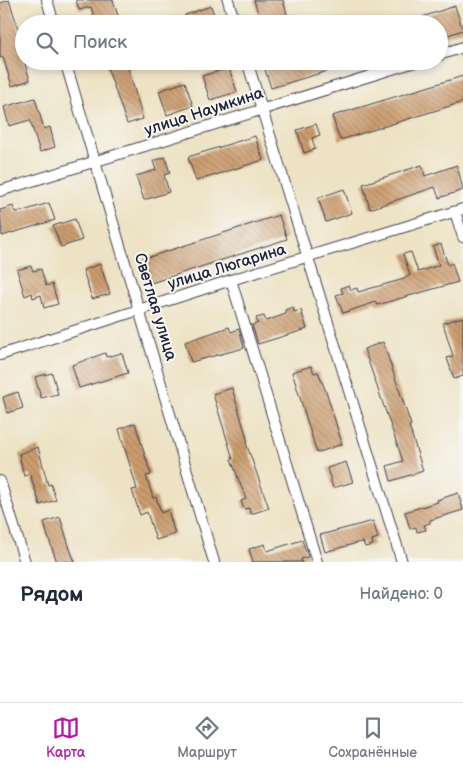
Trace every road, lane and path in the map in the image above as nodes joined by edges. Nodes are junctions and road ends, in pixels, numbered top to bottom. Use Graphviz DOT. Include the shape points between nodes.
graph roads {
  1 [pos="47,0"];
  2 [pos="228,0"];
  3 [pos="51,15"];
  4 [pos="232,15"];
  5 [pos="463,48"];
  6 [pos="448,52"];
  7 [pos="68,70"];
  8 [pos="250,70"];
  9 [pos="389,70"];
  10 [pos="261,109"];
  11 [pos="95,162"];
  12 [pos="0,191"];
  13 [pos="459,210"];
  14 [pos="463,237"];
  15 [pos="308,257"];
  16 [pos="231,280"];
  17 [pos="141,310"];
  18 [pos="0,355"];
  19 [pos="0,481"];
  20 [pos="25,562"];
  21 [pos="214,562"];
  22 [pos="318,562"];
  23 [pos="402,562"];
  1 -- 3 [label="street"];
  2 -- 4 [label="street"];
  5 -- 6 [label="street"];
  7 -- 11 [label="street, Светлая улица"];
  8 -- 10 [label="street"];
  9 -- 10 [label="street, улица Наумкина"];
  10 -- 11 [label="street, улица Наумкина"];
  10 -- 15 [label="street"];
  11 -- 12 [label="street, улица Наумкина"];
  11 -- 17 [label="street, Светлая улица"];
  13 -- 14 [label="street"];
  13 -- 15 [label="street, улица Люгарина"];
  15 -- 16 [label="street, улица Люгарина"];
  15 -- 23 [label="street"];
  16 -- 17 [label="street, улица Люгарина"];
  16 -- 22 [label="street"];
  17 -- 18 [label="street, улица Люгарина"];
  17 -- 21 [label="street, Светлая улица"];
  19 -- 20 [label="street"];
}
